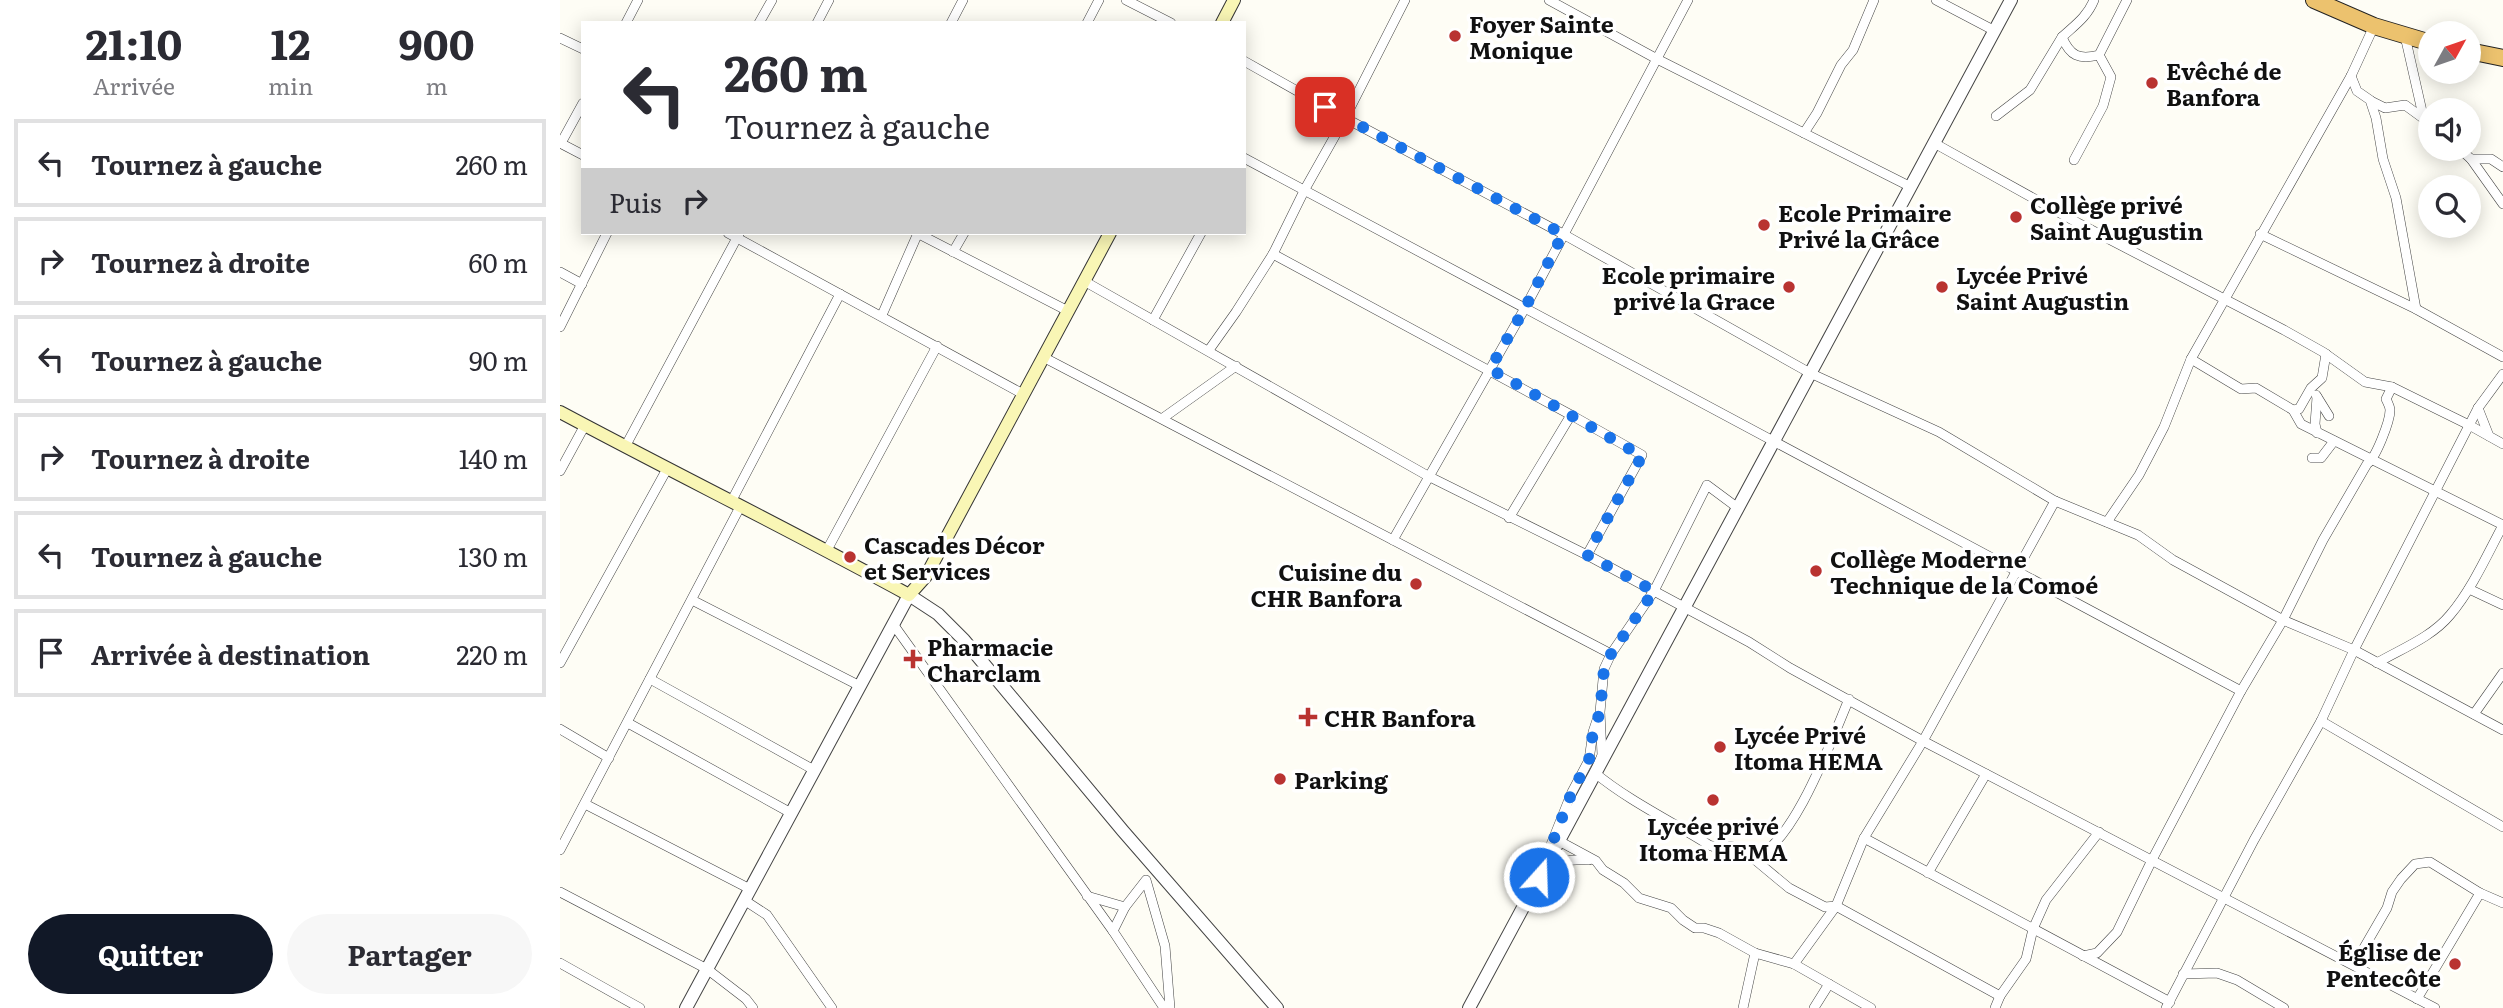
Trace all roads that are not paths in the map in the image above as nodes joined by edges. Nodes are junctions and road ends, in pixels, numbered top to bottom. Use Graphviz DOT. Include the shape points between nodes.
graph roads {
  1 [pos="638,0"];
  2 [pos="772,0"];
  3 [pos="829,0"];
  4 [pos="963,0"];
  5 [pos="1099,0"];
  6 [pos="1126,0"];
  7 [pos="1234,0"];
  8 [pos="1405,0"];
  9 [pos="1549,0"];
  10 [pos="1688,0"];
  11 [pos="1874,0"];
  12 [pos="1937,0"];
  13 [pos="2011,0"];
  14 [pos="2094,0"];
  15 [pos="2127,0"];
  16 [pos="2315,0"];
  17 [pos="1564,4"];
  18 [pos="2335,4"];
  19 [pos="627,21"];
  20 [pos="760,21"];
  21 [pos="818,21"];
  22 [pos="952,21"];
  23 [pos="1088,21"];
  24 [pos="1167,21"];
  25 [pos="1223,21"];
  26 [pos="2374,26"];
  27 [pos="1995,31"];
  28 [pos="2405,36"];
  29 [pos="2062,37"];
  30 [pos="560,38"];
  31 [pos="2418,40"];
  32 [pos="581,48"];
  33 [pos="2482,54"];
  34 [pos="2099,55"];
  35 [pos="2503,58"];
  36 [pos="1657,59"];
  37 [pos="1246,62"];
  38 [pos="2351,76"];
  39 [pos="2421,98"];
  40 [pos="2370,100"];
  41 [pos="581,107"];
  42 [pos="2418,115"];
  43 [pos="1996,116"];
  44 [pos="1345,118"];
  45 [pos="1804,133"];
  46 [pos="561,143"];
  47 [pos="1934,143"];
  48 [pos="581,154"];
  49 [pos="1246,159"];
  50 [pos="2481,159"];
  51 [pos="2074,160"];
  52 [pos="2472,161"];
  53 [pos="2503,167"];
  54 [pos="1911,187"];
  55 [pos="1305,190"];
  56 [pos="2503,204"];
  57 [pos="1563,234"];
  58 [pos="2260,234"];
  59 [pos="606,235"];
  60 [pos="734,235"];
  61 [pos="737,235"];
  62 [pos="917,235"];
  63 [pos="922,235"];
  64 [pos="963,235"];
  65 [pos="1109,235"];
  66 [pos="1200,235"];
  67 [pos="953,252"];
  68 [pos="1273,254"];
  69 [pos="560,272"];
  70 [pos="1084,281"];
  71 [pos="582,284"];
  72 [pos="840,294"];
  73 [pos="2224,298"];
  74 [pos="1525,308"];
  75 [pos="2416,309"];
  76 [pos="1068,311"];
  77 [pos="882,315"];
  78 [pos="1153,320"];
  79 [pos="560,327"];
  80 [pos="937,346"];
  81 [pos="1209,350"];
  82 [pos="2326,354"];
  83 [pos="1043,357"];
  84 [pos="2503,357"];
  85 [pos="2191,359"];
  86 [pos="1236,366"];
  87 [pos="1490,369"];
  88 [pos="1811,373"];
  89 [pos="2503,374"];
  90 [pos="2392,387"];
  91 [pos="2311,388"];
  92 [pos="1023,394"];
  93 [pos="2316,397"];
  94 [pos="2478,408"];
  95 [pos="2292,410"];
  96 [pos="560,412"];
  97 [pos="1571,415"];
  98 [pos="2329,416"];
  99 [pos="1163,418"];
  100 [pos="584,425"];
  101 [pos="2469,425"];
  102 [pos="2317,433"];
  103 [pos="2489,436"];
  104 [pos="1774,441"];
  105 [pos="2334,441"];
  106 [pos="2503,444"];
  107 [pos="625,447"];
  108 [pos="2312,458"];
  109 [pos="2372,461"];
  110 [pos="667,469"];
  111 [pos="560,471"];
  112 [pos="1428,476"];
  113 [pos="2435,491"];
  114 [pos="2055,501"];
  115 [pos="736,504"];
  116 [pos="1738,508"];
  117 [pos="1509,518"];
  118 [pos="2107,522"];
  119 [pos="2503,525"];
  120 [pos="1393,540"];
  121 [pos="827,550"];
  122 [pos="1587,555"];
  123 [pos="2018,571"];
  124 [pos="2469,589"];
  125 [pos="1654,591"];
  126 [pos="909,595"];
  127 [pos="692,600"];
  128 [pos="2503,606"];
  129 [pos="1684,608"];
  130 [pos="2284,620"];
  131 [pos="893,624"];
  132 [pos="2354,650"];
  133 [pos="1611,654"];
  134 [pos="560,663"];
  135 [pos="2377,663"];
  136 [pos="2503,673"];
  137 [pos="650,679"];
  138 [pos="860,686"];
  139 [pos="2241,691"];
  140 [pos="1849,699"];
  141 [pos="1600,712"];
  142 [pos="2474,714"];
  143 [pos="2321,721"];
  144 [pos="628,723"];
  145 [pos="560,729"];
  146 [pos="2503,730"];
  147 [pos="1923,741"];
  148 [pos="609,758"];
  149 [pos="814,770"];
  150 [pos="1595,773"];
  151 [pos="1986,774"];
  152 [pos="585,804"];
  153 [pos="791,813"];
  154 [pos="2503,827"];
  155 [pos="2099,832"];
  156 [pos="1864,838"];
  157 [pos="1559,841"];
  158 [pos="560,850"];
  159 [pos="1754,857"];
  160 [pos="2152,860"];
  161 [pos="1596,861"];
  162 [pos="1153,864"];
  163 [pos="1541,873"];
  164 [pos="1928,873"];
  165 [pos="1146,880"];
  166 [pos="560,892"];
  167 [pos="2480,893"];
  168 [pos="747,895"];
  169 [pos="1087,896"];
  170 [pos="2224,898"];
  171 [pos="2503,903"];
  172 [pos="1836,906"];
  173 [pos="1125,907"];
  174 [pos="2033,929"];
  175 [pos="1113,930"];
  176 [pos="2108,944"];
  177 [pos="1755,953"];
  178 [pos="2083,956"];
  179 [pos="560,963"];
  180 [pos="1794,964"];
  181 [pos="2354,965"];
  182 [pos="707,969"];
  183 [pos="2107,969"];
  184 [pos="2183,974"];
  185 [pos="1829,984"];
  186 [pos="2000,996"];
  187 [pos="2417,999"];
  188 [pos="2168,1005"];
  189 [pos="640,1008"];
  190 [pos="686,1008"];
  191 [pos="753,1008"];
  192 [pos="832,1008"];
  193 [pos="1164,1008"];
  194 [pos="1170,1008"];
  195 [pos="1277,1008"];
  196 [pos="1469,1008"];
  197 [pos="1743,1008"];
  198 [pos="1814,1008"];
  199 [pos="1871,1008"];
  200 [pos="1995,1008"];
  201 [pos="2284,1008"];
  202 [pos="2435,1008"];
  1 -- 19 [label="street"];
  2 -- 20 [label="street"];
  3 -- 21 [label="street"];
  4 -- 22 [label="street"];
  5 -- 23 [label="street"];
  6 -- 24 [label="street"];
  7 -- 25 [label="main road"];
  8 -- 44 [label="street"];
  9 -- 17 [label="street"];
  10 -- 36 [label="street"];
  11 -- 45 [label="street" via="1853,50"];
  12 -- 27 [label="street"];
  13 -- 27 [label="street"];
  14 -- 29 [label="street" via="2090,10"];
  15 -- 34 [label="street"];
  16 -- 18 [label="highway"];
  17 -- 36 [label="street"];
  18 -- 26 [label="highway"];
  26 -- 28 [label="highway"];
  26 -- 38 [label="street"];
  27 -- 47 [label="street"];
  28 -- 31 [label="highway"];
  28 -- 39 [label="street"];
  29 -- 34 [label="street" via="2075,56"];
  29 -- 43 [label="street" via="2030,90"];
  30 -- 32 [label="street"];
  33 -- 35 [label="highway"];
  34 -- 51 [label="street" via="2111,77 2103,106"];
  36 -- 45 [label="street"];
  36 -- 57 [label="street"];
  37 -- 44 [label="street"];
  38 -- 40 [label="street" via="2357,91"];
  38 -- 58 [label="street"];
  40 -- 42 [label="street" via="2385,108 2405,105"];
  40 -- 75 [label="street" via="2396,198"];
  41 -- 46 [label="street"];
  44 -- 55 [label="street"];
  44 -- 57 [label="street"];
  45 -- 54 [label="street"];
  46 -- 48 [label="street"];
  47 -- 54 [label="street"];
  47 -- 73 [label="street"];
  49 -- 55 [label="street"];
  50 -- 53 [label="street"];
  52 -- 56 [label="street"];
  54 -- 88 [label="street"];
  55 -- 68 [label="street"];
  55 -- 74 [label="street"];
  57 -- 74 [label="street"];
  57 -- 88 [label="street"];
  58 -- 73 [label="street"];
  58 -- 75 [label="street"];
  59 -- 71 [label="street"];
  60 -- 107 [label="street"];
  61 -- 72 [label="street"];
  62 -- 77 [label="street"];
  63 -- 67 [label="street"];
  64 -- 67 [label="street"];
  65 -- 70 [label="main road"];
  66 -- 78 [label="street"];
  67 -- 76 [label="street"];
  68 -- 81 [label="street"];
  68 -- 87 [label="street"];
  69 -- 71 [label="street"];
  70 -- 76 [label="main road"];
  70 -- 78 [label="street"];
  71 -- 79 [label="street"];
  72 -- 77 [label="street"];
  72 -- 115 [label="street"];
  73 -- 82 [label="street"];
  73 -- 85 [label="street"];
  74 -- 87 [label="street"];
  74 -- 104 [label="street"];
  75 -- 84 [label="street"];
  76 -- 83 [label="main road"];
  77 -- 80 [label="street"];
  78 -- 81 [label="street"];
  80 -- 92 [label="street"];
  80 -- 121 [label="street"];
  81 -- 86 [label="street"];
  82 -- 90 [label="street" via="2365,382"];
  82 -- 91 [label="street" via="2322,378"];
  83 -- 92 [label="main road"];
  83 -- 99 [label="street"];
  85 -- 95 [label="street" via="2241,389 2256,388"];
  85 -- 118 [label="street" via="2164,427"];
  86 -- 99 [label="street"];
  86 -- 112 [label="street"];
  87 -- 97 [label="street"];
  87 -- 112 [label="street"];
  88 -- 104 [label="street"];
  88 -- 114 [label="street" via="1939,432"];
  89 -- 94 [label="street"];
  90 -- 101 [label="street"];
  90 -- 109 [label="street" via="2386,399 2390,409 2385,429"];
  91 -- 93 [label="street"];
  91 -- 95 [label="street" via="2299,409"];
  92 -- 126 [label="main road" via="926,576"];
  93 -- 98 [label="street"];
  93 -- 102 [label="street"];
  94 -- 101 [label="street"];
  94 -- 103 [label="street"];
  95 -- 102 [label="street" via="2301,424"];
  96 -- 100 [label="main road"];
  97 -- 117 [label="street"];
  97 -- 122 [label="street" via="1642,456"];
  99 -- 120 [label="street"];
  100 -- 107 [label="main road"];
  100 -- 111 [label="street"];
  101 -- 103 [label="street"];
  101 -- 113 [label="street"];
  102 -- 105 [label="street"];
  103 -- 106 [label="street"];
  104 -- 116 [label="street"];
  104 -- 123 [label="street"];
  105 -- 108 [label="street" via="2320,458"];
  105 -- 109 [label="street"];
  107 -- 110 [label="main road"];
  109 -- 113 [label="street"];
  109 -- 130 [label="street" via="2323,540"];
  110 -- 115 [label="main road"];
  110 -- 134 [label="street"];
  112 -- 117 [label="street"];
  112 -- 120 [label="street"];
  113 -- 119 [label="street"];
  113 -- 132 [label="street"];
  114 -- 118 [label="street"];
  114 -- 123 [label="street"];
  115 -- 121 [label="main road"];
  115 -- 127 [label="street"];
  116 -- 125 [label="street" via="1707,485"];
  116 -- 129 [label="street"];
  117 -- 122 [label="street"];
  118 -- 130 [label="street" via="2138,535 2173,560"];
  119 -- 124 [label="street"];
  120 -- 133 [label="street"];
  121 -- 126 [label="main road"];
  122 -- 125 [label="street"];
  123 -- 139 [label="street"];
  123 -- 147 [label="street"];
  124 -- 128 [label="street"];
  124 -- 135 [label="street" via="2449,617"];
  125 -- 129 [label="street"];
  125 -- 133 [label="street"];
  126 -- 131 [label="street"];
  126 -- 162 [label="street" via="939,614 964,640"];
  127 -- 137 [label="street"];
  127 -- 138 [label="street"];
  129 -- 140 [label="street"];
  129 -- 150 [label="street"];
  130 -- 132 [label="street"];
  130 -- 139 [label="street"];
  131 -- 138 [label="street"];
  131 -- 169 [label="street"];
  132 -- 135 [label="street"];
  132 -- 143 [label="street"];
  133 -- 141 [label="street" via="1604,669"];
  135 -- 142 [label="street"];
  136 -- 142 [label="street"];
  137 -- 144 [label="street"];
  137 -- 149 [label="street"];
  138 -- 149 [label="street"];
  139 -- 160 [label="street"];
  140 -- 147 [label="street"];
  140 -- 159 [label="street" via="1800,810 1767,851"];
  141 -- 150 [label="street" via="1602,755"];
  141 -- 163 [label="street" via="1586,768"];
  142 -- 146 [label="street"];
  143 -- 154 [label="street"];
  143 -- 170 [label="street"];
  144 -- 148 [label="street"];
  144 -- 153 [label="street"];
  145 -- 148 [label="street"];
  147 -- 151 [label="street"];
  147 -- 156 [label="street"];
  148 -- 152 [label="street"];
  149 -- 153 [label="street"];
  150 -- 157 [label="street"];
  150 -- 159 [label="street" via="1709,845 1742,849"];
  151 -- 155 [label="street"];
  151 -- 164 [label="street"];
  152 -- 158 [label="street"];
  152 -- 168 [label="street"];
  153 -- 168 [label="street"];
  155 -- 160 [label="street"];
  155 -- 174 [label="street" via="2054,888"];
  156 -- 164 [label="street"];
  156 -- 172 [label="street"];
  157 -- 161 [label="street"];
  157 -- 163 [label="street"];
  159 -- 172 [label="street" via="1789,888 1825,907"];
  160 -- 170 [label="street"];
  160 -- 176 [label="street"];
  161 -- 163 [label="street" via="1555,862"];
  161 -- 177 [label="street" via="1639,898 1663,904 1695,928 1719,933"];
  162 -- 165 [label="street"];
  162 -- 195 [label="street"];
  163 -- 196 [label="street"];
  164 -- 174 [label="street"];
  165 -- 173 [label="street"];
  165 -- 194 [label="street" via="1165,946"];
  166 -- 182 [label="street"];
  167 -- 171 [label="street"];
  167 -- 181 [label="street" via="2430,862 2415,864 2396,886"];
  167 -- 187 [label="street"];
  168 -- 182 [label="street"];
  168 -- 192 [label="street" via="767,915"];
  169 -- 173 [label="street"];
  169 -- 175 [label="street"];
  170 -- 181 [label="street"];
  170 -- 184 [label="street"];
  172 -- 180 [label="street"];
  172 -- 186 [label="street"];
  173 -- 175 [label="street"];
  174 -- 178 [label="street"];
  174 -- 186 [label="street" via="2026,958"];
  175 -- 193 [label="street"];
  176 -- 178 [label="street"];
  176 -- 183 [label="street" via="2104,955"];
  177 -- 180 [label="street"];
  177 -- 197 [label="street"];
  178 -- 183 [label="street"];
  179 -- 189 [label="street"];
  180 -- 185 [label="street"];
  181 -- 187 [label="street"];
  182 -- 190 [label="street"];
  182 -- 191 [label="street"];
  183 -- 188 [label="street"];
  184 -- 188 [label="street"];
  184 -- 201 [label="street" via="2227,976"];
  185 -- 198 [label="street"];
  185 -- 199 [label="street"];
  186 -- 200 [label="street"];
  187 -- 202 [label="street"];
}
